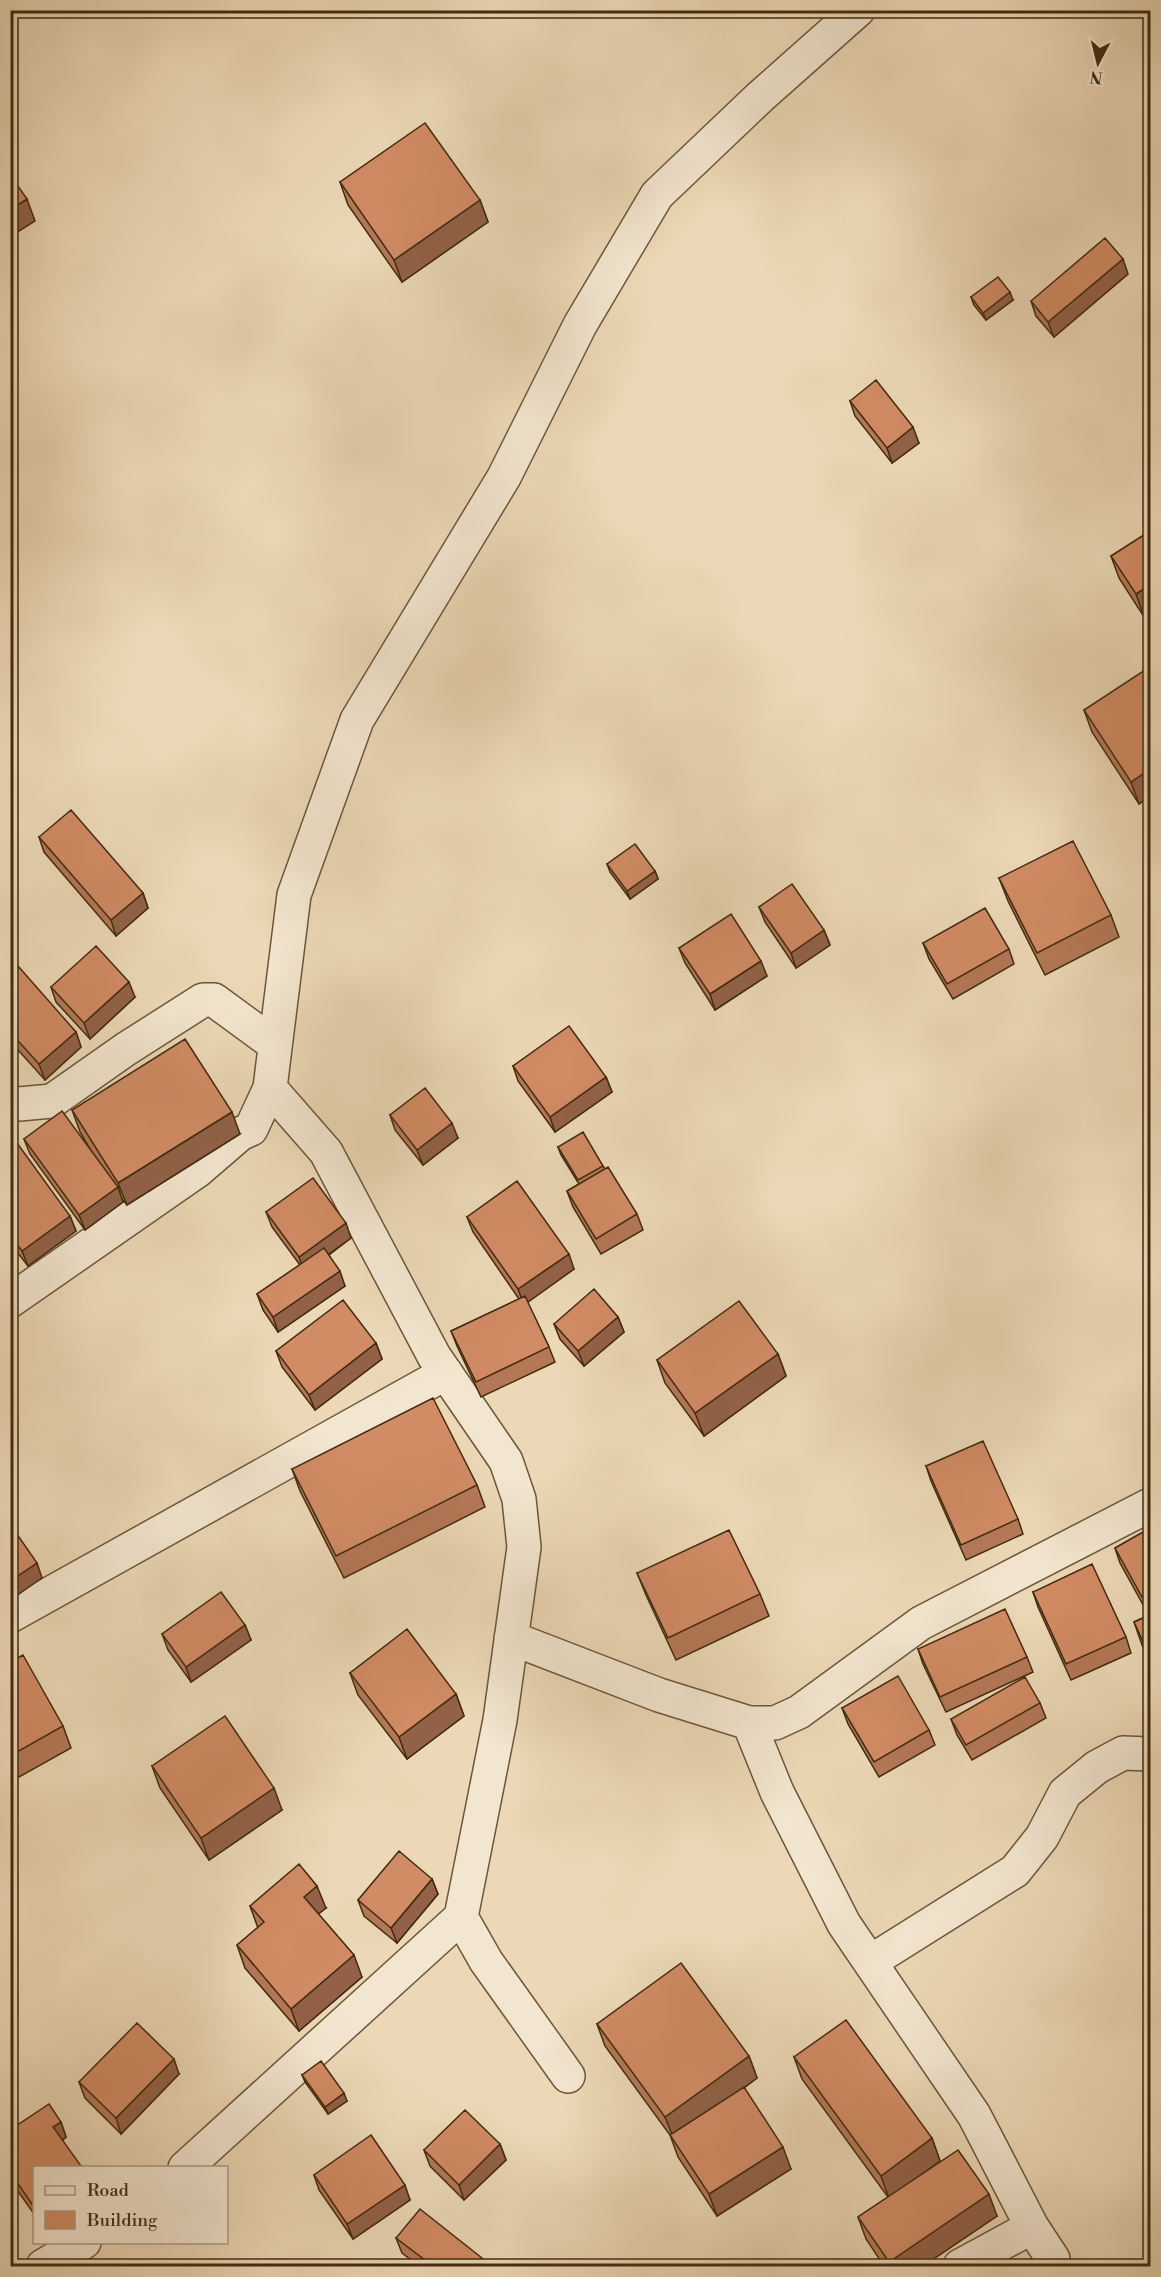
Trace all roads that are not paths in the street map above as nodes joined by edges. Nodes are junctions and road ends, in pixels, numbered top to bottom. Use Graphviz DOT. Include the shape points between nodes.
graph roads {
  1 [pos="858,10"];
  2 [pos="274,1044"];
  3 [pos="270,1088"];
  4 [pos="10,1102"];
  5 [pos="10,1301"];
  6 [pos="446,1373"];
  7 [pos="1150,1505"];
  8 [pos="10,1616"];
  9 [pos="511,1638"];
  10 [pos="749,1723"];
  11 [pos="1150,1754"];
  12 [pos="461,1917"];
  13 [pos="870,1962"];
  14 [pos="568,2076"];
  15 [pos="187,2166"];
  16 [pos="1032,2227"];
  17 [pos="81,2244"];
  18 [pos="43,2266"];
  19 [pos="960,2266"];
  20 [pos="1054,2266"];
  1 -- 2 [label="street" via="657,195 580,325 504,477 357,720 294,895"];
  2 -- 3 [label="street"];
  2 -- 4 [label="street" via="214,1000 203,1000 52,1101"];
  3 -- 5 [label="street" via="251,1129"];
  3 -- 6 [label="street" via="326,1152"];
  6 -- 8 [label="street"];
  6 -- 9 [label="street" via="506,1461 519,1499 524,1547"];
  7 -- 10 [label="street" via="921,1623 799,1712 775,1723"];
  9 -- 10 [label="street" via="659,1695"];
  9 -- 12 [label="street" via="500,1720"];
  10 -- 13 [label="street" via="777,1792 844,1924"];
  11 -- 13 [label="street" via="1123,1753 1097,1767 1065,1793 1042,1837 1015,1871"];
  12 -- 14 [label="street" via="486,1961"];
  12 -- 15 [label="street"];
  13 -- 16 [label="street" via="974,2115"];
  16 -- 19 [label="street"];
  16 -- 20 [label="street"];
  17 -- 18 [label="street"];
}
